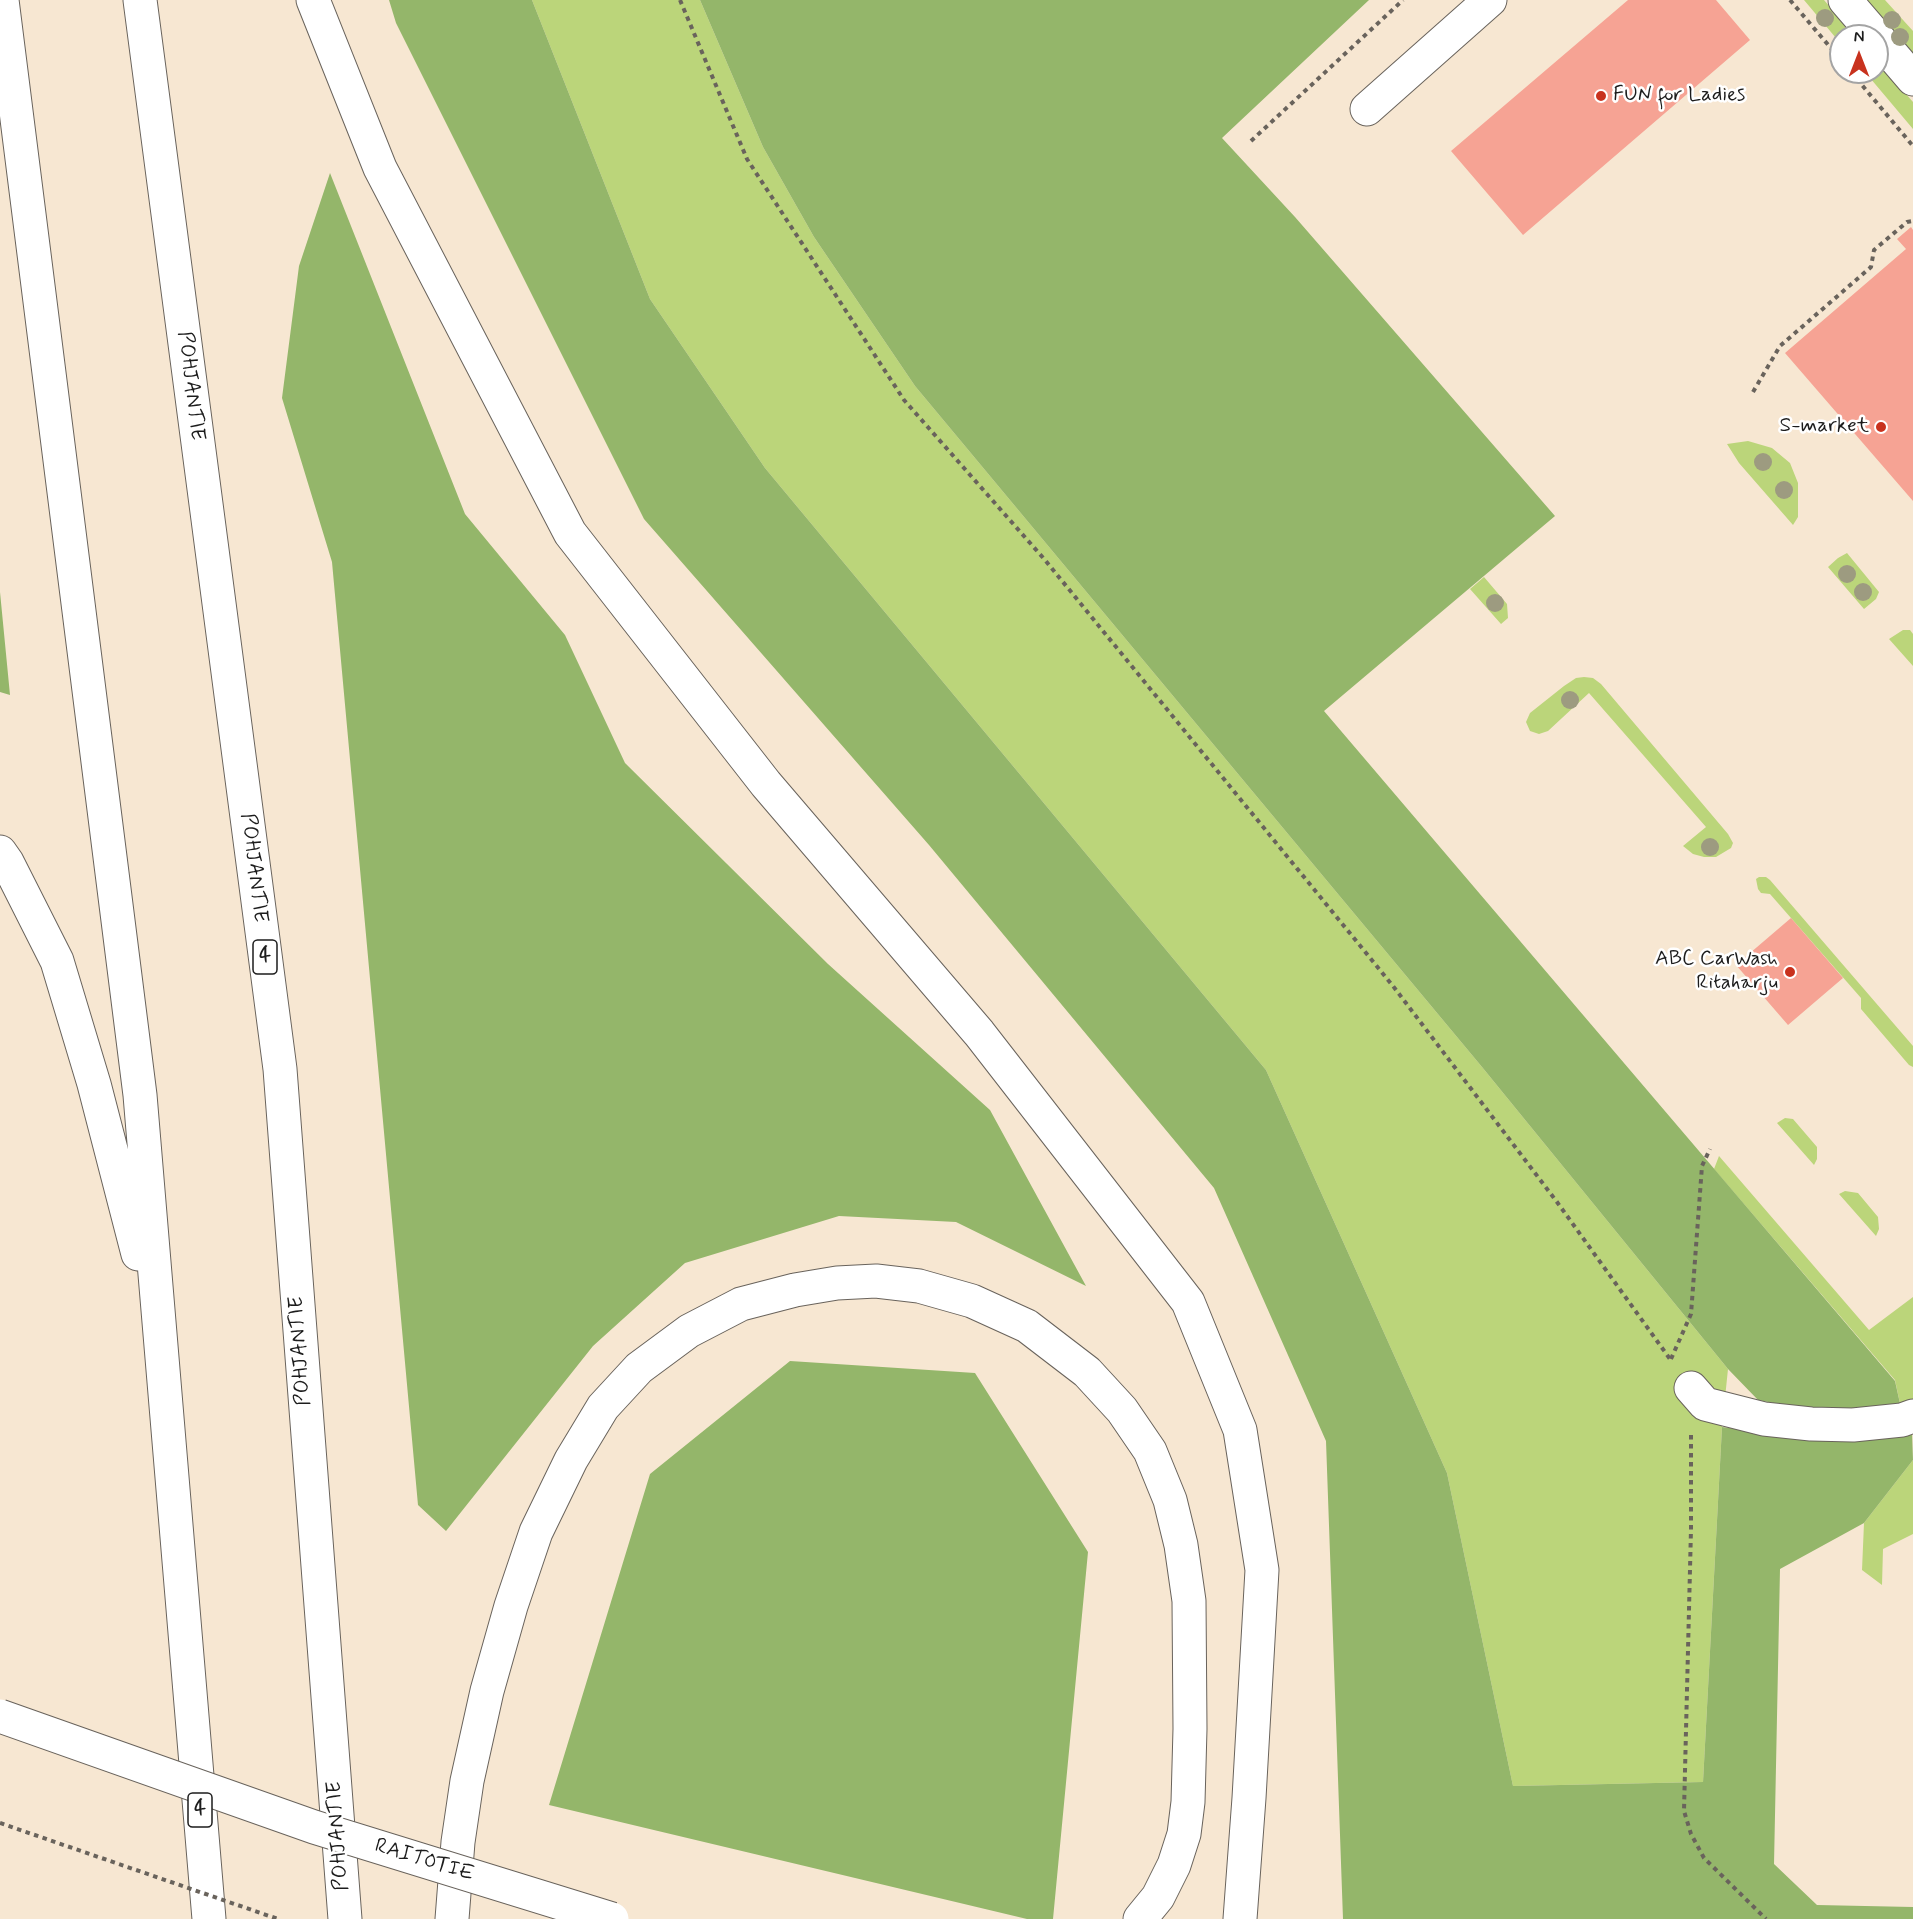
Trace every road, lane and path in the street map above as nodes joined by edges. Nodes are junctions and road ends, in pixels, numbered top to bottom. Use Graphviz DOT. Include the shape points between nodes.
graph roads {
  1 [pos="2,0"];
  2 [pos="140,0"];
  3 [pos="313,0"];
  4 [pos="680,0"];
  5 [pos="1403,0"];
  6 [pos="1490,0"];
  7 [pos="1790,0"];
  8 [pos="1845,0"];
  9 [pos="1865,24"];
  10 [pos="1829,46"];
  11 [pos="1889,52"];
  12 [pos="1913,79"];
  13 [pos="1861,84"];
  14 [pos="1367,109"];
  15 [pos="1251,141"];
  16 [pos="1913,146"];
  17 [pos="1913,221"];
  18 [pos="1753,392"];
  19 [pos="0,852"];
  20 [pos="1710,1149"];
  21 [pos="161,1346"];
  22 [pos="1670,1359"];
  23 [pos="1691,1388"];
  24 [pos="1908,1418"];
  25 [pos="0,1716"];
  26 [pos="0,1823"];
  27 [pos="209,1919"];
  28 [pos="278,1919"];
  29 [pos="345,1919"];
  30 [pos="452,1919"];
  31 [pos="612,1919"];
  32 [pos="1140,1919"];
  33 [pos="1240,1919"];
  34 [pos="1766,1919"];
  1 -- 21 [label="main road, 4" via="140,1095"];
  2 -- 29 [label="main road, POHJANTIE / 4" via="280,1069"];
  3 -- 33 [label="main road" via="380,168 570,533 766,784 979,1033 1188,1302 1240,1430 1262,1570"];
  4 -- 22 [label="path" via="747,159 904,400 1046,560 1393,986"];
  5 -- 15 [label="path"];
  6 -- 14 [label="main road"];
  7 -- 10 [label="path"];
  8 -- 9 [label="main road"];
  11 -- 12 [label="main road"];
  13 -- 16 [label="path"];
  17 -- 18 [label="path" via="1874,250 1871,267 1780,346"];
  19 -- 21 [label="main road" via="57,961 94,1083"];
  20 -- 22 [label="path" via="1702,1166 1691,1314"];
  21 -- 27 [label="main road, 4"];
  22 -- 23 [label="path"];
  23 -- 24 [label="main road" via="1706,1404 1764,1419 1853,1425"];
  23 -- 34 [label="path" via="1684,1811 1690,1834 1704,1858"];
  25 -- 31 [label="main road, RAITOTIE, bridge" via="314,1827"];
  26 -- 28 [label="path, bridge"];
  30 -- 32 [label="main road" via="467,1780 511,1606 536,1532 571,1460 603,1407 639,1368 689,1331 741,1304 837,1282 876,1281 919,1286 972,1300 1027,1326 1087,1372 1122,1410 1150,1451 1170,1500 1181,1545 1187,1590 1190,1739 1184,1834 1164,1887"];
}
